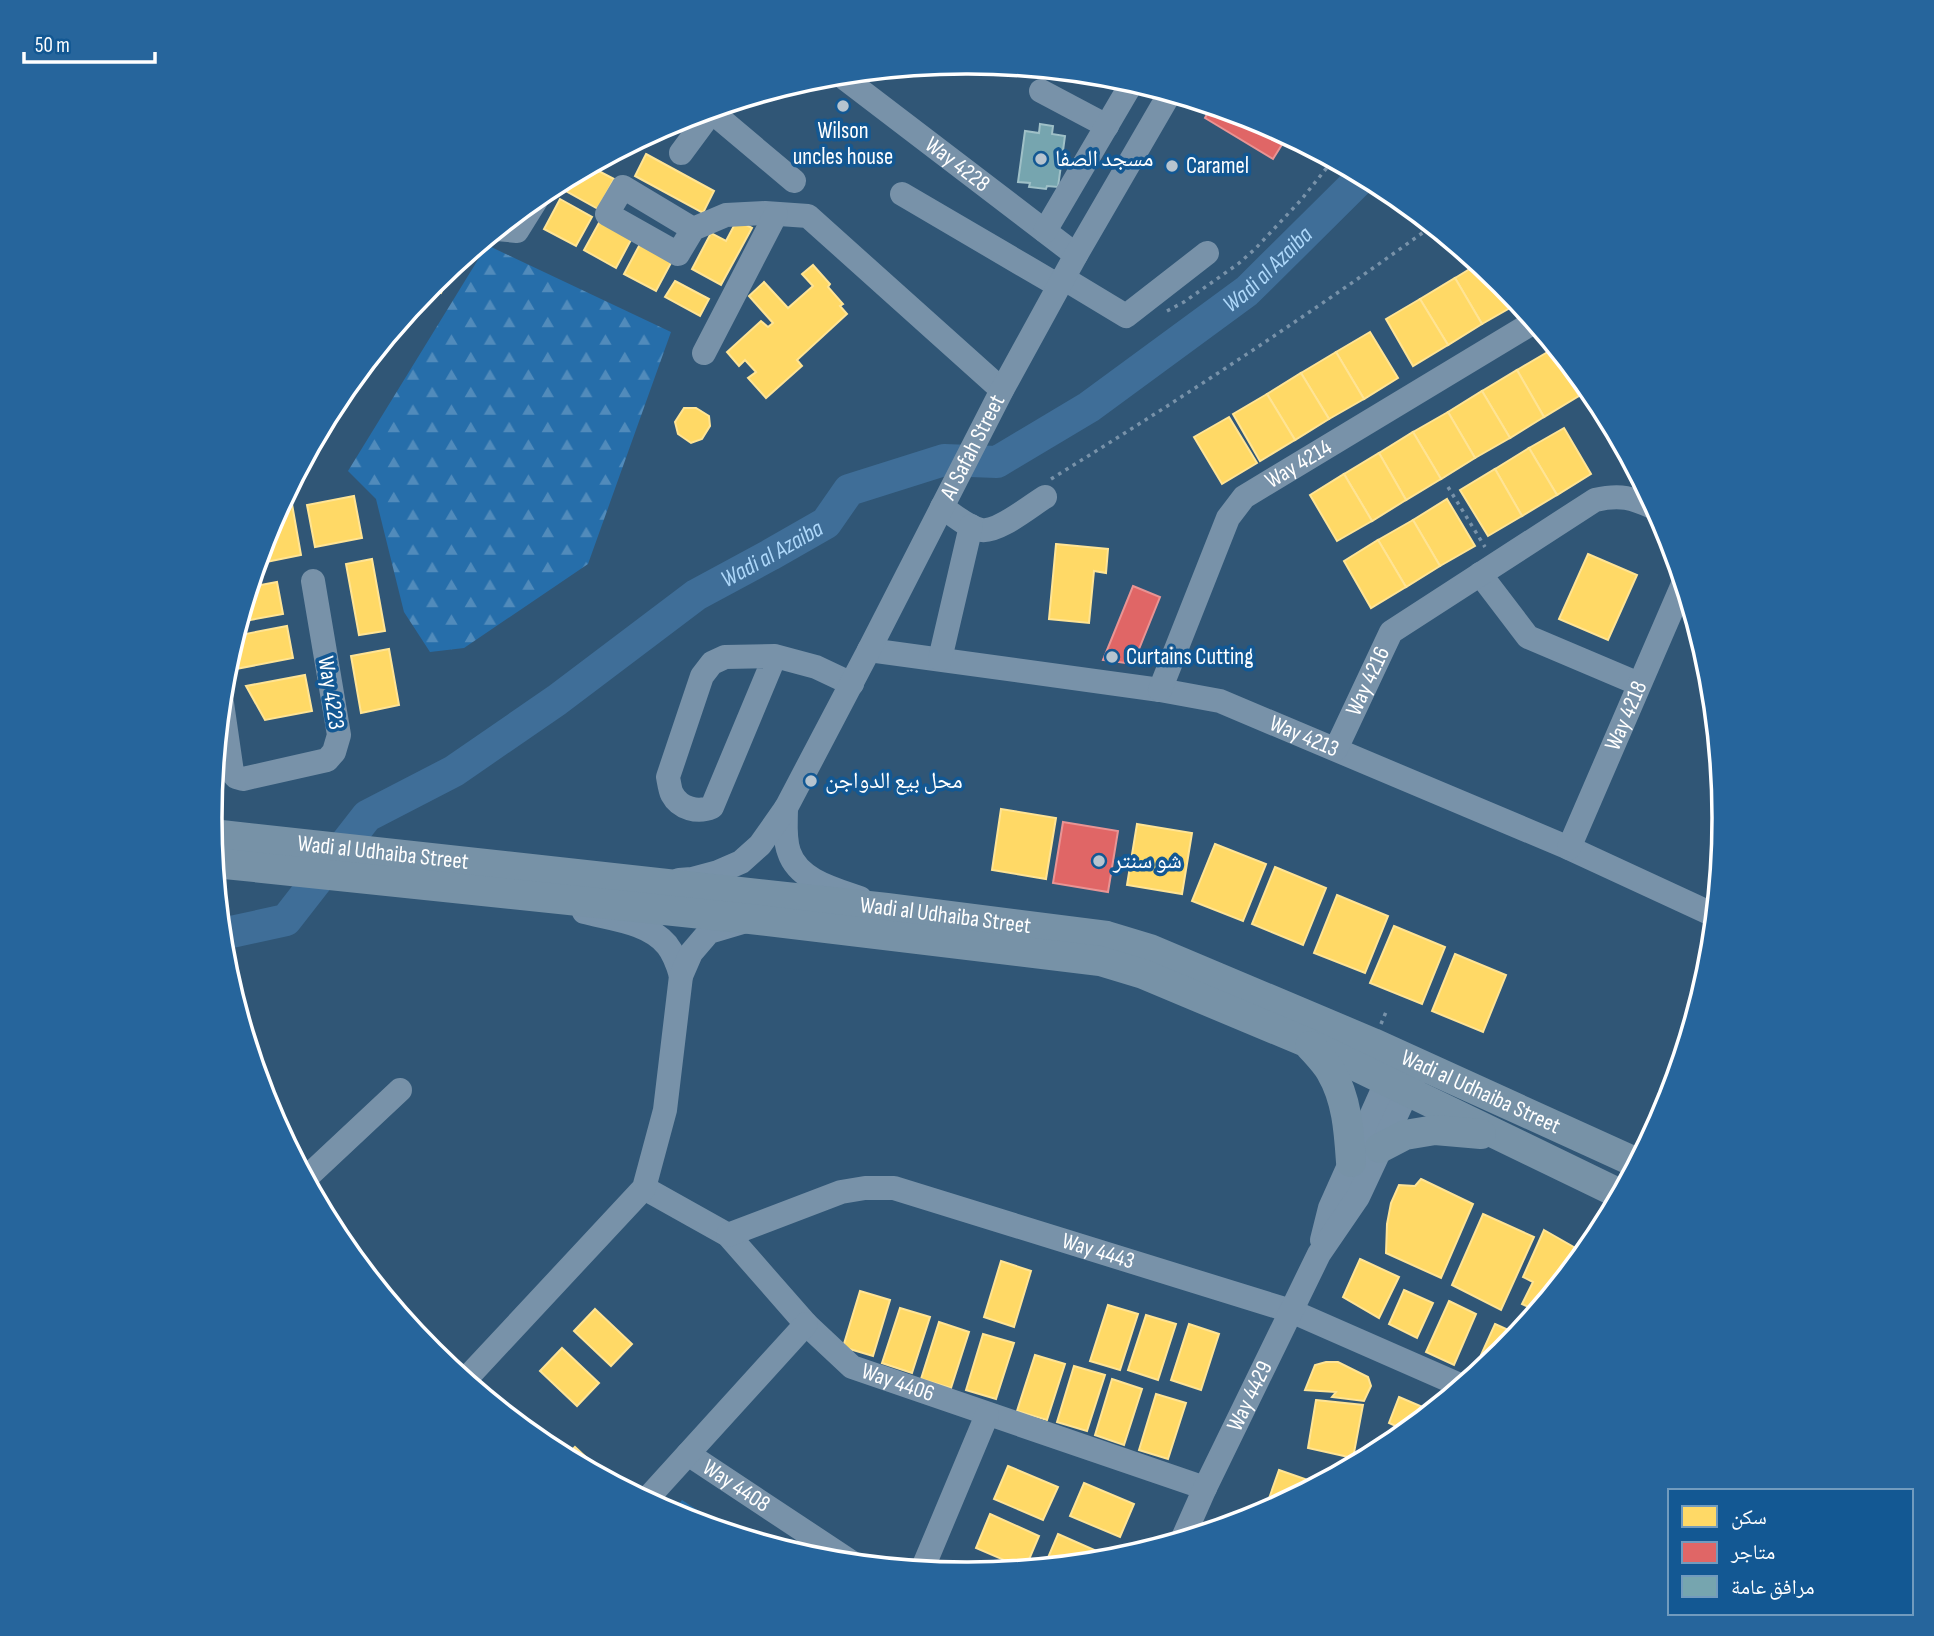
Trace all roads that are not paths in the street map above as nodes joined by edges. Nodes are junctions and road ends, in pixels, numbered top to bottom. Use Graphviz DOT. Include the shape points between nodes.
graph roads {
  1 [pos="851,83"];
  2 [pos="1041,91"];
  3 [pos="1127,91"];
  4 [pos="1166,101"];
  5 [pos="721,116"];
  6 [pos="704,122"];
  7 [pos="1107,125"];
  8 [pos="681,153"];
  9 [pos="794,181"];
  10 [pos="902,194"];
  11 [pos="776,214"];
  12 [pos="693,229"];
  13 [pos="1045,231"];
  14 [pos="1207,253"];
  15 [pos="1076,255"];
  16 [pos="1061,282"];
  17 [pos="1527,327"];
  18 [pos="704,353"];
  19 [pos="1002,390"];
  20 [pos="1045,497"];
  21 [pos="946,498"];
  22 [pos="1641,502"];
  23 [pos="971,526"];
  24 [pos="1487,569"];
  25 [pos="313,581"];
  26 [pos="1677,597"];
  27 [pos="869,650"];
  28 [pos="775,656"];
  29 [pos="940,659"];
  30 [pos="852,684"];
  31 [pos="1639,684"];
  32 [pos="1160,690"];
  33 [pos="227,739"];
  34 [pos="1336,749"];
  35 [pos="786,808"];
  36 [pos="223,838"];
  37 [pos="1569,848"];
  38 [pos="257,852"];
  39 [pos="224,861"];
  40 [pos="659,882"];
  41 [pos="527,883"];
  42 [pos="887,908"];
  43 [pos="1705,911"];
  44 [pos="750,919"];
  45 [pos="681,976"];
  46 [pos="1308,1043"];
  47 [pos="1409,1059"];
  48 [pos="1397,1086"];
  49 [pos="400,1090"];
  50 [pos="1498,1135"];
  51 [pos="1601,1147"];
  52 [pos="1380,1148"];
  53 [pos="1633,1151"];
  54 [pos="1628,1159"];
  55 [pos="1351,1162"];
  56 [pos="312,1172"];
  57 [pos="644,1188"];
  58 [pos="1612,1190"];
  59 [pos="728,1235"];
  60 [pos="1319,1254"];
  61 [pos="1291,1311"];
  62 [pos="806,1324"];
  63 [pos="471,1373"];
  64 [pos="1453,1382"];
  65 [pos="988,1415"];
  66 [pos="688,1454"];
  67 [pos="1205,1488"];
  68 [pos="653,1493"];
  69 [pos="1187,1529"];
  70 [pos="832,1550"];
  71 [pos="926,1561"];
  1 -- 13 [label="street, Way 4228"];
  2 -- 7 [label="street"];
  3 -- 7 [label="street"];
  4 -- 15 [label="street, Al Safah Street"];
  5 -- 9 [label="street"];
  6 -- 8 [label="street"];
  7 -- 13 [label="street"];
  10 -- 16 [label="street"];
  11 -- 12 [label="street" via="726,215"];
  11 -- 18 [label="street"];
  11 -- 19 [label="street" via="808,216"];
  13 -- 15 [label="street, Way 4228"];
  14 -- 16 [label="street" via="1126,316"];
  15 -- 16 [label="street, Al Safah Street"];
  16 -- 19 [label="street, Al Safah Street"];
  17 -- 32 [label="street, Way 4214" via="1244,497 1228,519"];
  19 -- 21 [label="street, Al Safah Street"];
  20 -- 23 [label="street" via="995,529"];
  21 -- 23 [label="street"];
  21 -- 27 [label="street, Al Safah Street"];
  22 -- 24 [label="street, Way 4216" via="1610,496 1595,500"];
  23 -- 29 [label="street"];
  24 -- 31 [label="street" via="1528,637"];
  24 -- 34 [label="street, Way 4216" via="1391,632"];
  25 -- 33 [label="street, Way 4223" via="339,735 334,752 327,760 243,779 232,772"];
  26 -- 31 [label="street, Way 4218"];
  27 -- 29 [label="street, Way 4213"];
  27 -- 30 [label="street, Al Safah Street"];
  28 -- 28 [label="street" via="725,657 712,663 702,676 668,777 672,794 682,806 702,811 712,807"];
  28 -- 30 [label="street" via="816,667"];
  29 -- 32 [label="street, Way 4213"];
  30 -- 35 [label="street, Al Safah Street"];
  31 -- 37 [label="street, Way 4218"];
  32 -- 34 [label="street, Way 4213" via="1220,701"];
  34 -- 37 [label="street, Way 4213"];
  35 -- 40 [label="street, Al Safah Street" via="760,845 741,862 692,879"];
  35 -- 42 [label="street, Al Safah Street" via="787,844 797,867 835,890"];
  36 -- 38 [label="main road, Wadi al Udhaiba Street"];
  37 -- 43 [label="street, Way 4213"];
  38 -- 39 [label="main road, Wadi al Udhaiba Street"];
  38 -- 41 [label="main road, Wadi al Udhaiba Street"];
  40 -- 41 [label="main road, Wadi al Udhaiba Street"];
  40 -- 42 [label="main road, Wadi al Udhaiba Street"];
  41 -- 44 [label="main road, Wadi al Udhaiba Street"];
  41 -- 45 [label="street" via="651,930 667,945"];
  42 -- 47 [label="main road, Wadi al Udhaiba Street" via="1107,936 1150,949"];
  44 -- 45 [label="street" via="709,932 691,953"];
  44 -- 46 [label="main road, Wadi al Udhaiba Street" via="1100,961 1143,974"];
  45 -- 57 [label="street" via="665,1110"];
  46 -- 48 [label="main road, Wadi al Udhaiba Street"];
  46 -- 55 [label="main road" via="1331,1071 1342,1098"];
  47 -- 48 [label="street, Way 4429"];
  47 -- 51 [label="main road, Wadi al Udhaiba Street"];
  48 -- 50 [label="main road, Wadi al Udhaiba Street"];
  48 -- 52 [label="street, Way 4429"];
  48 -- 55 [label="street, Way 4429"];
  49 -- 56 [label="street"];
  50 -- 52 [label="main road" via="1435,1130 1405,1135"];
  50 -- 58 [label="main road, Wadi al Udhaiba Street"];
  51 -- 53 [label="street"];
  51 -- 54 [label="main road, Wadi al Udhaiba Street"];
  52 -- 60 [label="street, Way 4429" via="1358,1197"];
  55 -- 60 [label="street, Way 4429" via="1330,1208"];
  57 -- 59 [label="street, Way 4406"];
  57 -- 63 [label="street"];
  59 -- 61 [label="street, Way 4443" via="841,1192 894,1188"];
  59 -- 62 [label="street, Way 4406"];
  60 -- 61 [label="street, Way 4429"];
  61 -- 64 [label="street, Way 4443"];
  61 -- 67 [label="street, Way 4429"];
  62 -- 65 [label="street, Way 4406" via="852,1367"];
  62 -- 66 [label="street, Way 4408"];
  65 -- 67 [label="street, Way 4406"];
  65 -- 71 [label="street"];
  66 -- 68 [label="street, Way 4408"];
  66 -- 70 [label="street, Way 4408"];
  67 -- 69 [label="street, Way 4429"];
}
